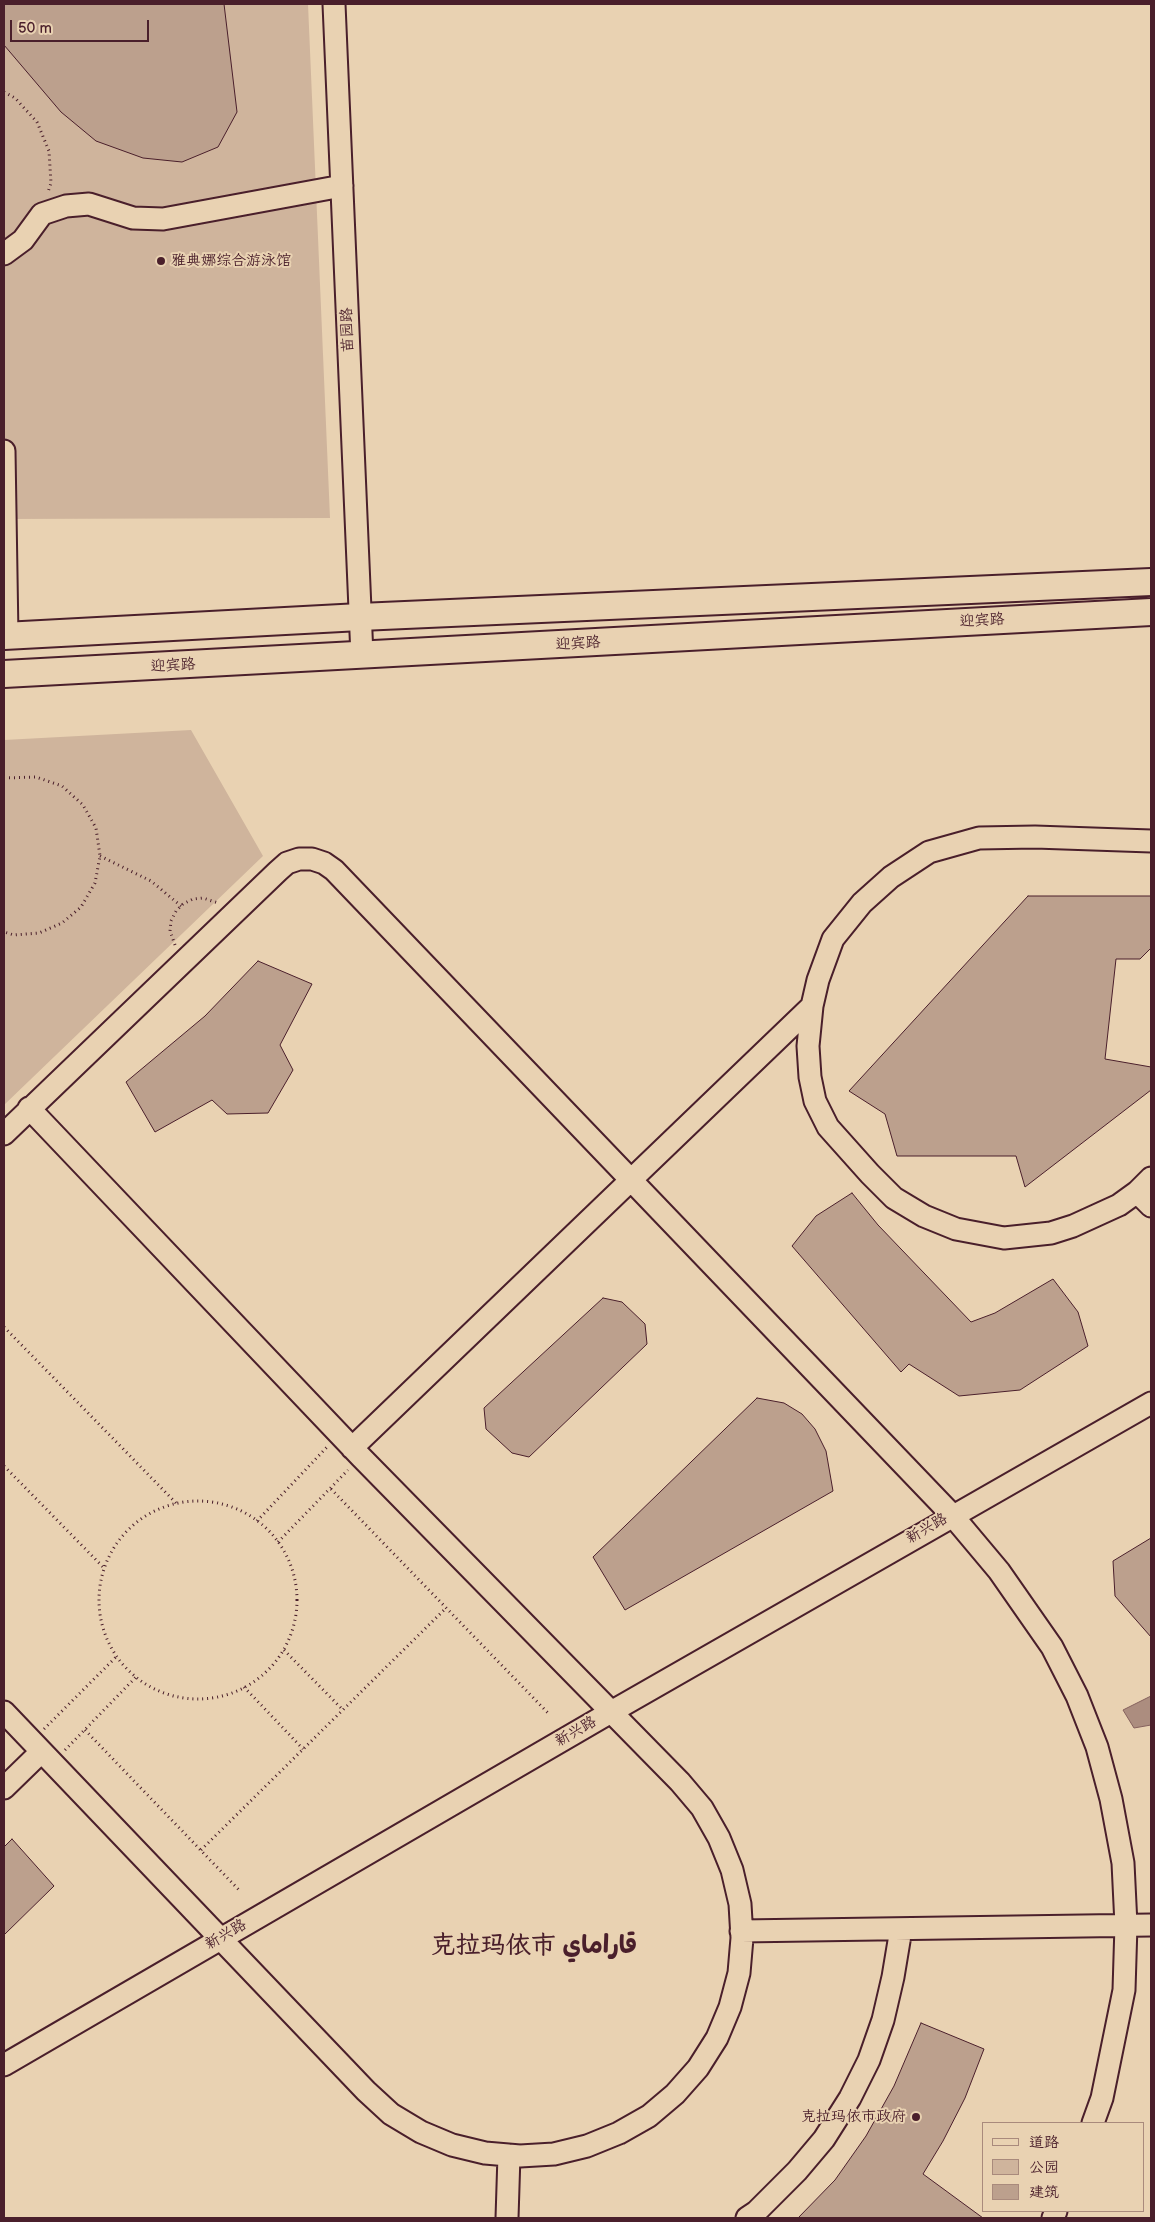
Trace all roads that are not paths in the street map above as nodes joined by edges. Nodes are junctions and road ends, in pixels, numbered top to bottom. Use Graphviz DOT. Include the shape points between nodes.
graph roads {
  1 [pos="334,4"];
  2 [pos="342,186"];
  3 [pos="4,254"];
  4 [pos="4,451"];
  5 [pos="1151,582"];
  6 [pos="1151,612"];
  7 [pos="360,617"];
  8 [pos="5,636"];
  9 [pos="362,656"];
  10 [pos="4,674"];
  11 [pos="1151,840"];
  12 [pos="812,1006"];
  13 [pos="30,1108"];
  14 [pos="4,1134"];
  15 [pos="631,1182"];
  16 [pos="1147,1192"];
  17 [pos="1151,1402"];
  18 [pos="351,1446"];
  19 [pos="952,1515"];
  20 [pos="4,1712"];
  21 [pos="611,1712"];
  22 [pos="42,1752"];
  23 [pos="4,1788"];
  24 [pos="1151,1925"];
  25 [pos="1126,1926"];
  26 [pos="901,1929"];
  27 [pos="742,1931"];
  28 [pos="220,1938"];
  29 [pos="4,2065"];
  30 [pos="1093,2122"];
  31 [pos="509,2155"];
  32 [pos="506,2218"];
  33 [pos="747,2218"];
  1 -- 2 [label="street, 苗园路"];
  2 -- 3 [label="street" via="163,219 133,218 89,204 66,206 42,214 23,240"];
  2 -- 7 [label="street, 苗园路"];
  4 -- 8 [label="street"];
  5 -- 7 [label="main road, 迎宾路"];
  6 -- 9 [label="main road, 迎宾路"];
  7 -- 8 [label="main road, 迎宾路"];
  7 -- 9 [label="street, 苗园路"];
  9 -- 10 [label="main road, 迎宾路"];
  11 -- 12 [label="street" via="979,838 929,852 891,877 862,903 833,938"];
  12 -- 15 [label="street"];
  12 -- 16 [label="street" via="808,1046 810,1077 815,1101 828,1127 894,1198 924,1216 956,1229 1004,1238 1027,1237 1073,1226"];
  13 -- 14 [label="street"];
  13 -- 15 [label="street" via="288,863 306,859 324,863 334,870"];
  13 -- 18 [label="street"];
  15 -- 18 [label="street"];
  15 -- 19 [label="street"];
  17 -- 19 [label="street, 新兴路"];
  18 -- 21 [label="street"];
  19 -- 21 [label="street, 新兴路"];
  19 -- 25 [label="street" via="1033,1618 1077,1696 1097,1747 1111,1799 1123,1863"];
  20 -- 22 [label="street"];
  21 -- 27 [label="street" via="702,1808 732,1870"];
  21 -- 28 [label="street, 新兴路"];
  22 -- 23 [label="street"];
  22 -- 28 [label="street"];
  24 -- 25 [label="street"];
  25 -- 26 [label="street"];
  25 -- 30 [label="street" via="1124,1990 1102,2098"];
  26 -- 27 [label="street"];
  26 -- 33 [label="street" via="883,2020 869,2060 850,2098 813,2152"];
  27 -- 31 [label="street" via="739,1973 730,2007 712,2046 675,2094 649,2116 587,2146 554,2154"];
  28 -- 29 [label="street, 新兴路"];
  28 -- 31 [label="street" via="391,2114 452,2145"];
  31 -- 32 [label="street"];
}
